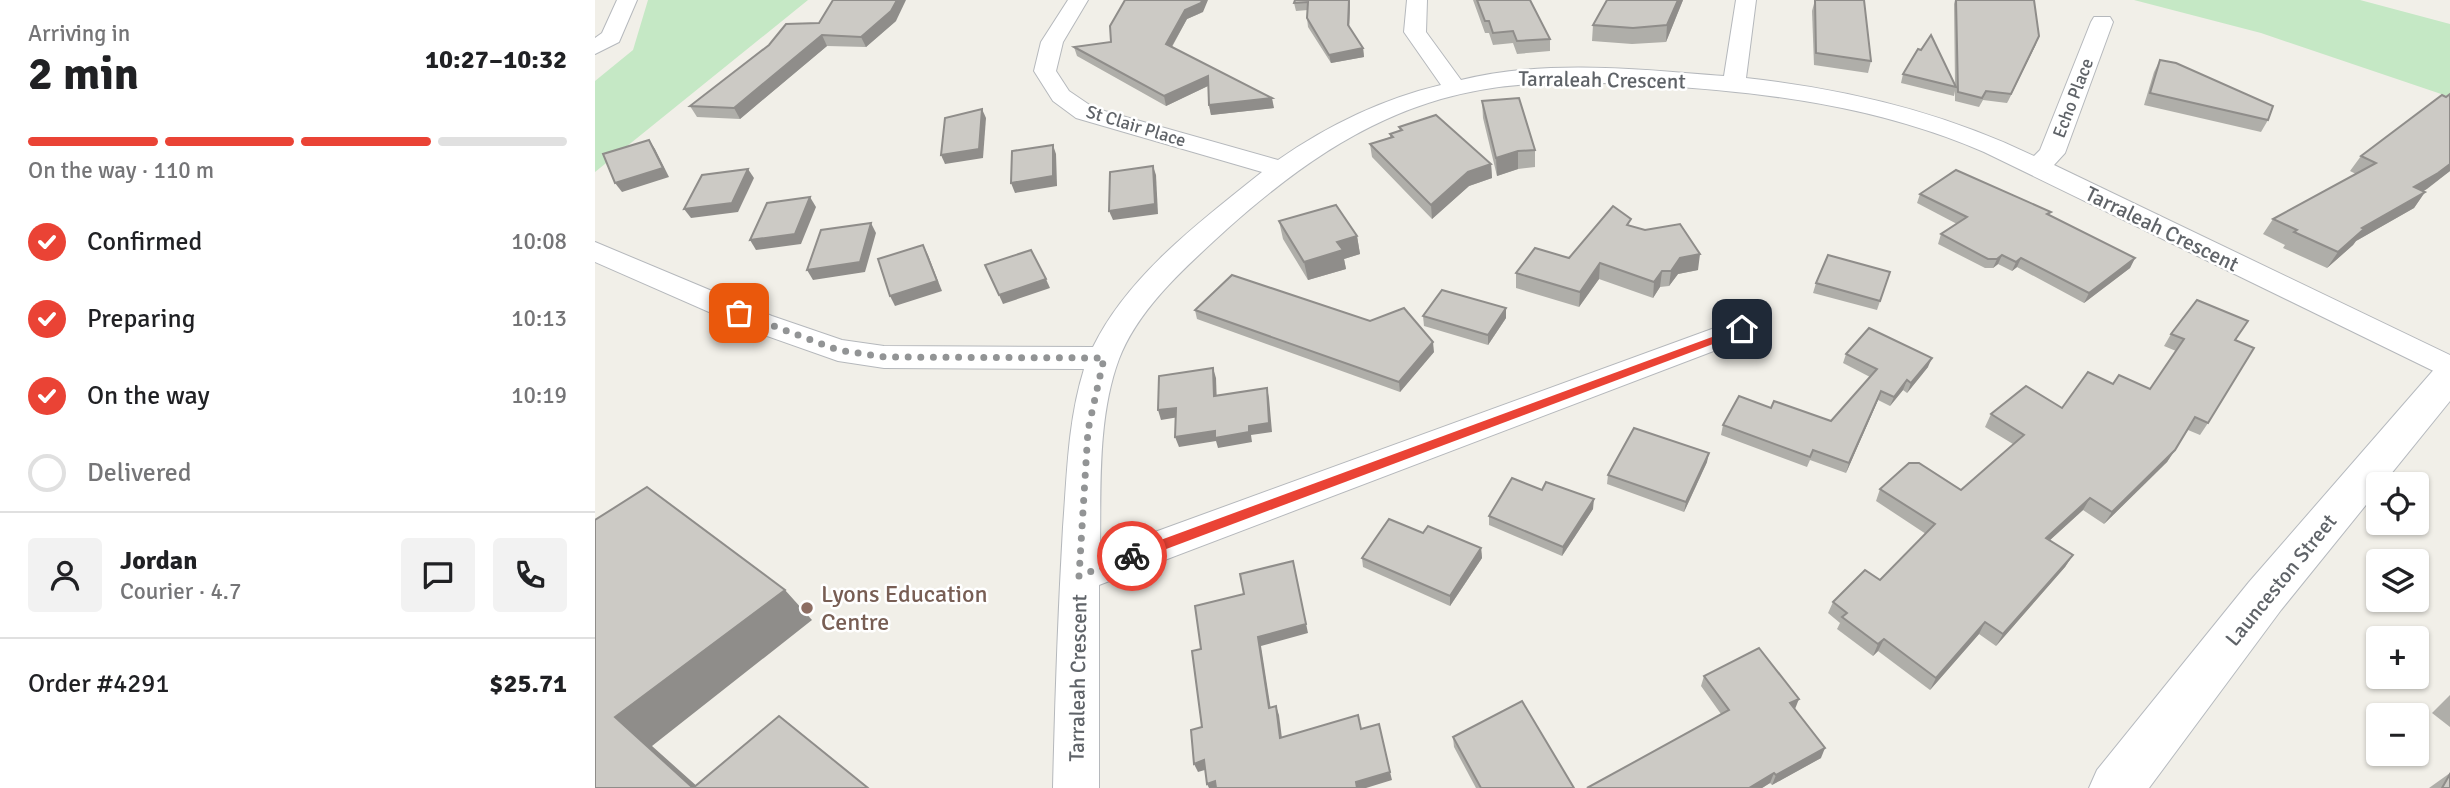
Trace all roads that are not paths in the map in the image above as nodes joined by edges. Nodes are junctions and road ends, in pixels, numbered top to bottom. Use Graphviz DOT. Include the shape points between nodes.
graph roads {
  1 [pos="627,0"];
  2 [pos="1078,0"];
  3 [pos="1417,0"];
  4 [pos="1746,0"];
  5 [pos="2102,22"];
  6 [pos="595,47"];
  7 [pos="1734,83"];
  8 [pos="1454,87"];
  9 [pos="2036,168"];
  10 [pos="1279,169"];
  11 [pos="595,251"];
  12 [pos="1742,329"];
  13 [pos="1104,358"];
  14 [pos="2450,368"];
  15 [pos="2450,375"];
  16 [pos="1079,576"];
  17 [pos="1076,788"];
  18 [pos="2116,788"];
  1 -- 6 [label="street" via="611,37"];
  2 -- 10 [label="street, St Clair Place" via="1052,42 1045,71 1055,92 1085,113"];
  3 -- 8 [label="street" via="1415,32"];
  4 -- 7 [label="street"];
  5 -- 9 [label="street, Echo Place" via="2052,153"];
  7 -- 8 [label="street, Tarraleah Crescent" via="1567,75"];
  7 -- 9 [label="street, Tarraleah Crescent" via="1802,90 1907,114"];
  8 -- 10 [label="street, Tarraleah Crescent" via="1397,104 1337,132"];
  9 -- 14 [label="street, Tarraleah Crescent"];
  10 -- 13 [label="street, Tarraleah Crescent" via="1161,277"];
  11 -- 13 [label="street" via="761,323 838,350 884,357"];
  12 -- 16 [label="street"];
  13 -- 16 [label="street, Tarraleah Crescent" via="1088,430"];
  15 -- 18 [label="main road, Launceston Street" via="2265,596"];
  16 -- 17 [label="street, Tarraleah Crescent"];
}
